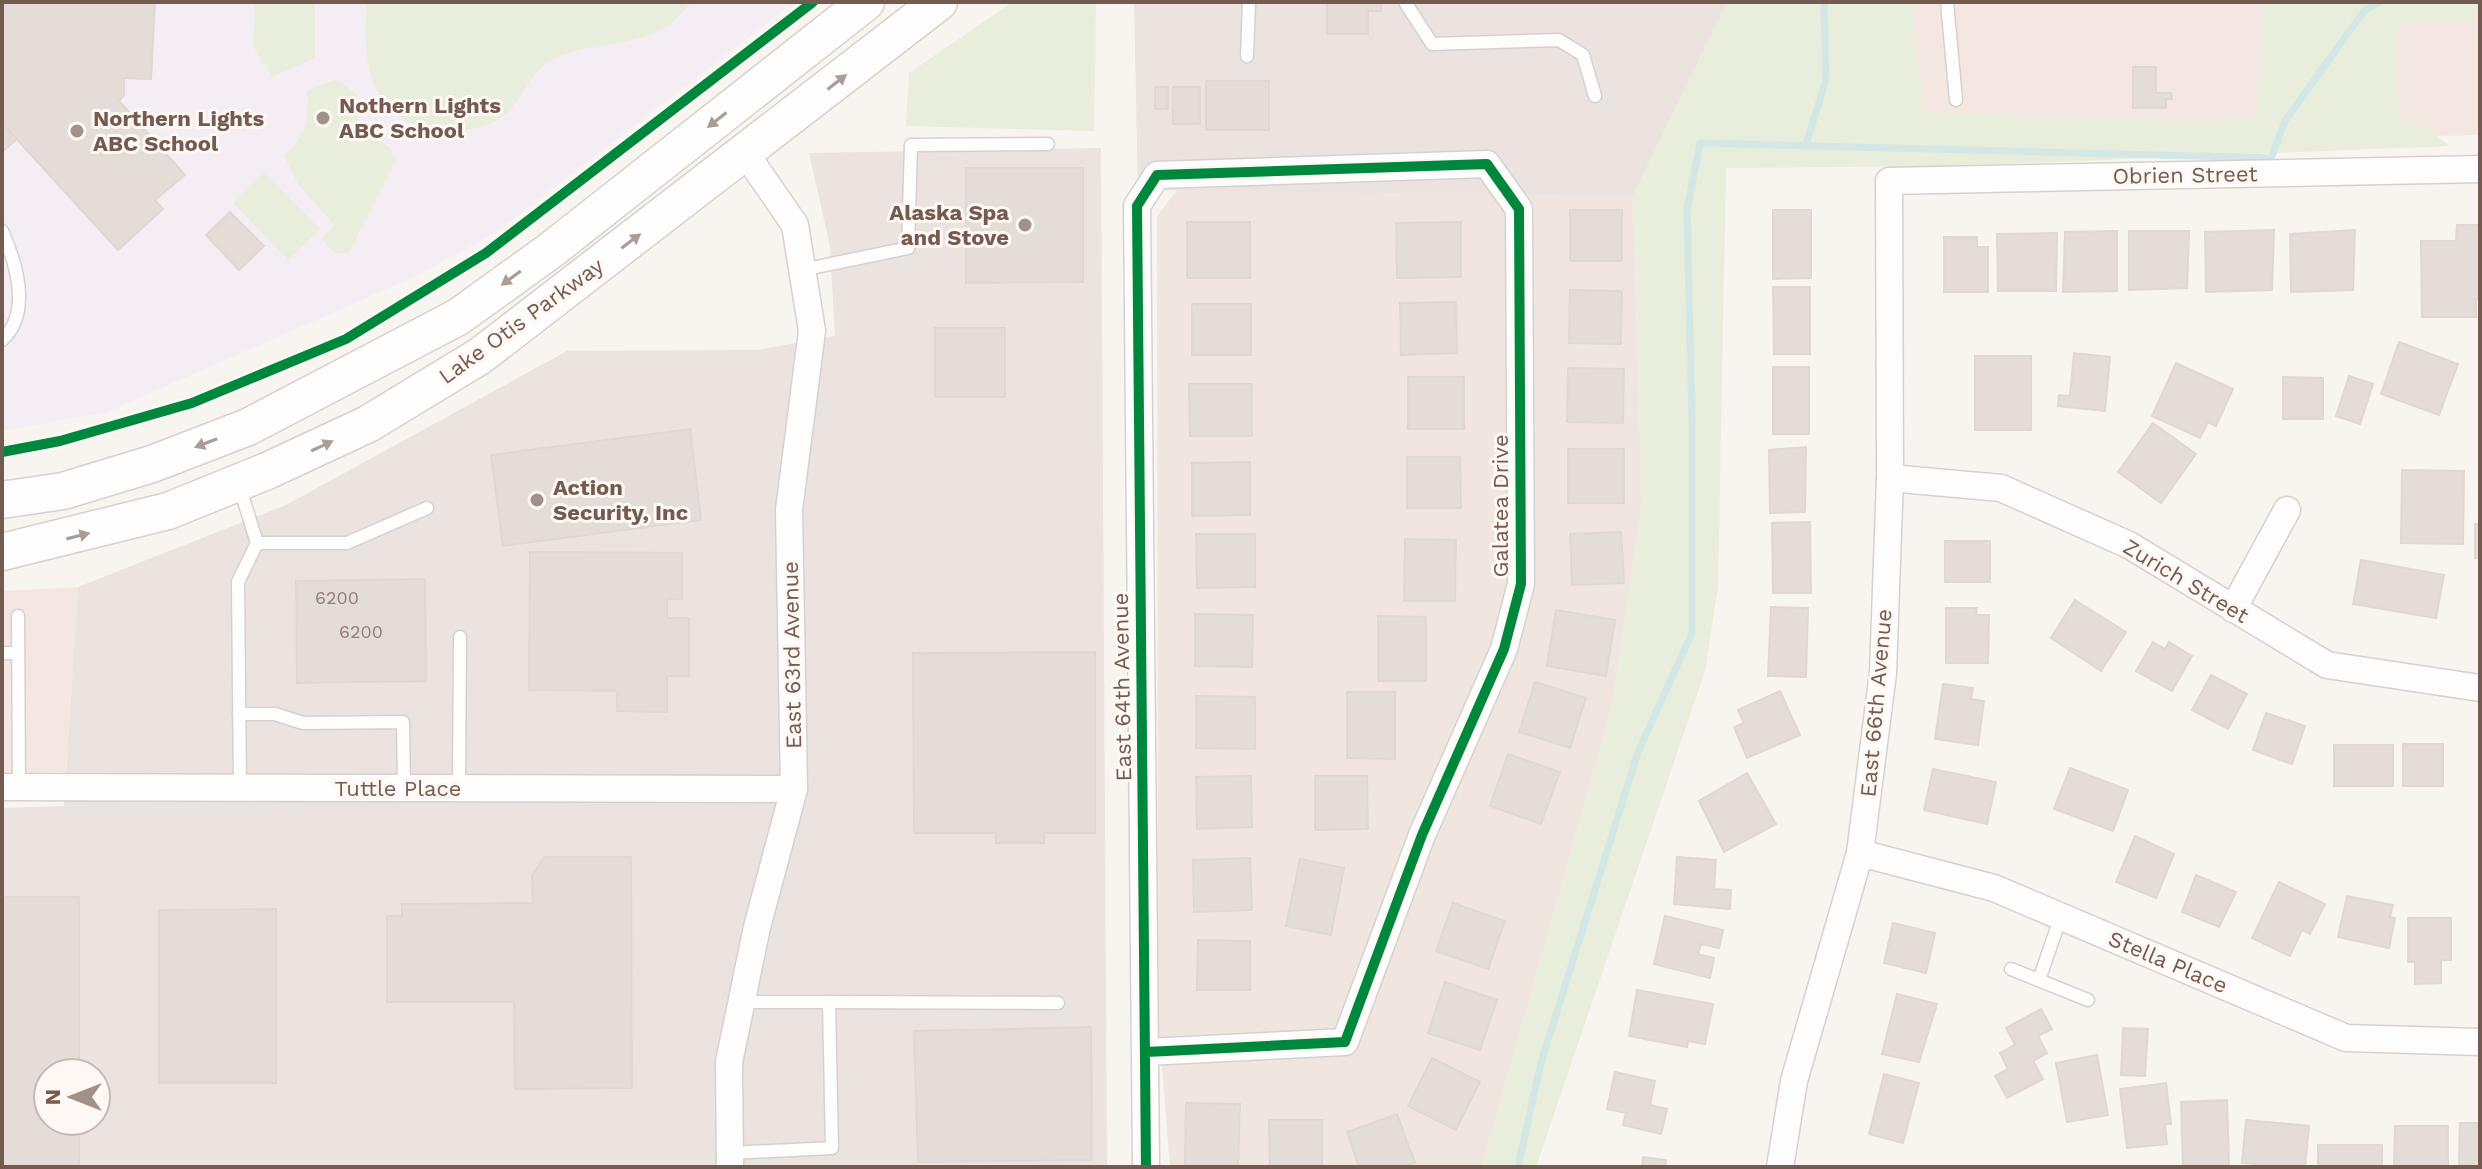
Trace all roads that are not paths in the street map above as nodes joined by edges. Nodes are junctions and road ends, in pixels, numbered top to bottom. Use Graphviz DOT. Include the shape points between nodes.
graph roads {
  1 [pos="866,2"];
  2 [pos="938,2"];
  3 [pos="1249,2"];
  4 [pos="1405,2"];
  5 [pos="1947,2"];
  6 [pos="803,53"];
  7 [pos="1247,56"];
  8 [pos="1595,96"];
  9 [pos="1956,100"];
  10 [pos="1048,144"];
  11 [pos="746,154"];
  12 [pos="2480,169"];
  13 [pos="1889,181"];
  14 [pos="1137,206"];
  15 [pos="2,231"];
  16 [pos="802,270"];
  17 [pos="2,340"];
  18 [pos="1890,478"];
  19 [pos="238,483"];
  20 [pos="2,500"];
  21 [pos="427,508"];
  22 [pos="2287,510"];
  23 [pos="257,543"];
  24 [pos="2,552"];
  25 [pos="2233,609"];
  26 [pos="18,616"];
  27 [pos="460,637"];
  28 [pos="2,653"];
  29 [pos="18,653"];
  30 [pos="2480,688"];
  31 [pos="239,714"];
  32 [pos="10,787"];
  33 [pos="240,788"];
  34 [pos="404,788"];
  35 [pos="459,788"];
  36 [pos="794,789"];
  37 [pos="1860,853"];
  38 [pos="2061,916"];
  39 [pos="2011,969"];
  40 [pos="2039,980"];
  41 [pos="2088,1000"];
  42 [pos="742,1002"];
  43 [pos="829,1002"];
  44 [pos="1058,1003"];
  45 [pos="2480,1042"];
  46 [pos="1146,1052"];
  47 [pos="730,1160"];
  48 [pos="1146,1167"];
  49 [pos="1780,1167"];
  1 -- 6 [label="main road, Lake Otis Parkway"];
  11 -- 2 [label="main road, Lake Otis Parkway, one-way"];
  3 -- 7 [label="lane"];
  4 -- 8 [label="lane" via="1432,44 1559,40 1583,55"];
  5 -- 9 [label="lane"];
  6 -- 11 [label="main road" via="751,125 744,138"];
  6 -- 20 [label="main road, Lake Otis Parkway, one-way" via="458,317 248,427 78,486"];
  10 -- 16 [label="lane" via="911,145 908,248"];
  11 -- 16 [label="street, East 63rd Avenue" via="795,225"];
  19 -- 11 [label="main road, Lake Otis Parkway, one-way" via="368,424 480,356"];
  12 -- 13 [label="street, Obrien Street"];
  13 -- 18 [label="street, East 66th Avenue"];
  14 -- 46 [label="street, East 64th Avenue"];
  14 -- 46 [label="street, Galatea Drive" via="1157,175 1487,164 1519,209 1520,224 1521,584 1504,649 1422,835 1345,1042"];
  15 -- 17 [label="lane" via="19,282 20,304"];
  16 -- 36 [label="street, East 63rd Avenue" via="812,331 789,510"];
  18 -- 25 [label="street, Zurich Street" via="2001,488 2129,545"];
  18 -- 37 [label="street, East 66th Avenue" via="1883,673"];
  19 -- 23 [label="lane"];
  24 -- 19 [label="main road, Lake Otis Parkway, one-way" via="123,524"];
  21 -- 23 [label="lane" via="347,543"];
  22 -- 25 [label="street"];
  23 -- 31 [label="lane" via="238,582"];
  25 -- 30 [label="street, Zurich Street" via="2327,665"];
  26 -- 29 [label="lane"];
  27 -- 35 [label="lane"];
  28 -- 29 [label="lane"];
  29 -- 32 [label="lane"];
  31 -- 33 [label="lane"];
  31 -- 34 [label="lane" via="275,714 303,723 403,722"];
  32 -- 33 [label="street, Tuttle Place"];
  33 -- 34 [label="street, Tuttle Place"];
  34 -- 35 [label="street, Tuttle Place"];
  35 -- 36 [label="street, Tuttle Place"];
  36 -- 42 [label="street, East 63rd Avenue"];
  37 -- 38 [label="street, Stella Place" via="1994,888"];
  37 -- 49 [label="street, East 66th Avenue" via="1794,1081"];
  38 -- 40 [label="lane"];
  38 -- 45 [label="street, Stella Place" via="2346,1038"];
  39 -- 40 [label="lane"];
  40 -- 41 [label="lane"];
  42 -- 43 [label="lane"];
  42 -- 47 [label="street, East 63rd Avenue" via="729,1062"];
  43 -- 44 [label="lane"];
  43 -- 47 [label="lane" via="832,1148"];
  46 -- 48 [label="street, East 64th Avenue"];
}
